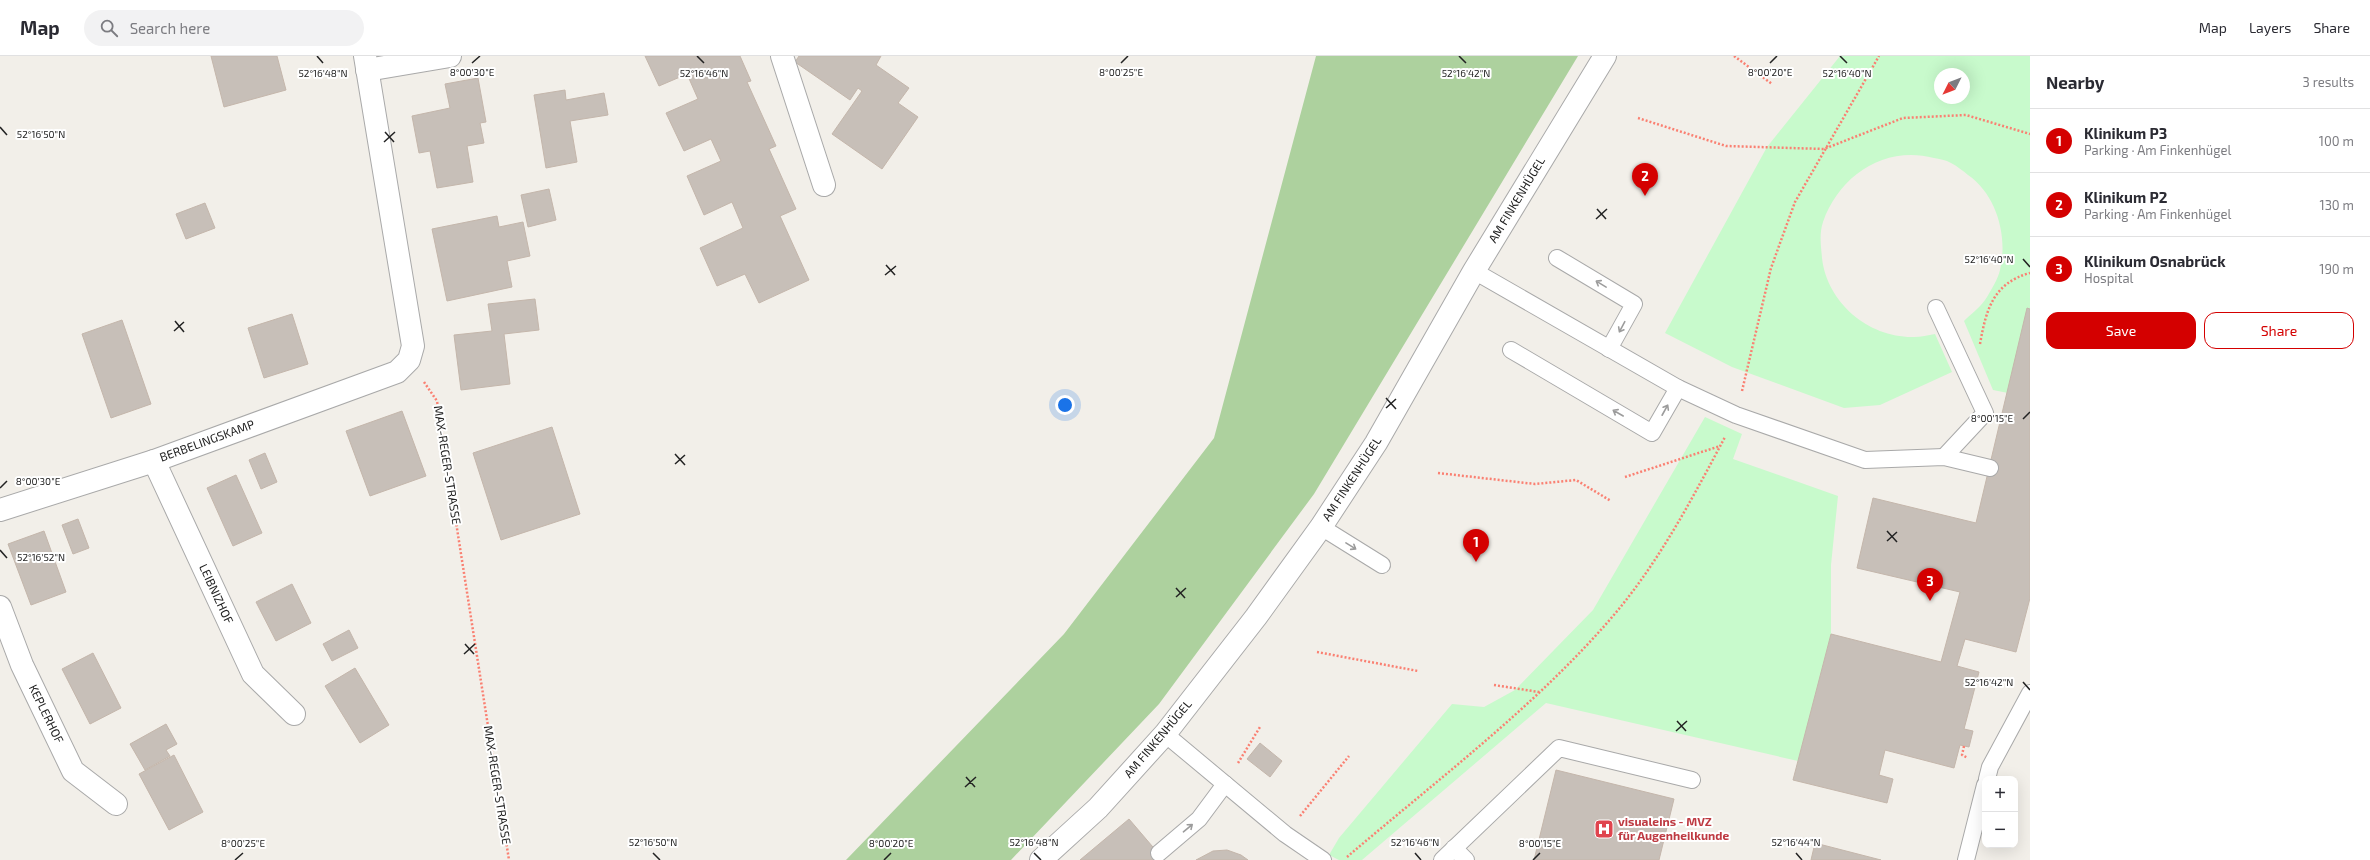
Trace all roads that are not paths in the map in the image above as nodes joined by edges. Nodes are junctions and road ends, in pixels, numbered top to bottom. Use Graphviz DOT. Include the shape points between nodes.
graph roads {
  1 [pos="450,56"];
  2 [pos="782,56"];
  3 [pos="1605,56"];
  4 [pos="366,63"];
  5 [pos="824,185"];
  6 [pos="1558,258"];
  7 [pos="1474,271"];
  8 [pos="1936,308"];
  9 [pos="1609,349"];
  10 [pos="1511,350"];
  11 [pos="1678,388"];
  12 [pos="1944,457"];
  13 [pos="154,461"];
  14 [pos="1990,468"];
  15 [pos="0,510"];
  16 [pos="1321,527"];
  17 [pos="1382,565"];
  18 [pos="0,607"];
  19 [pos="2030,693"];
  20 [pos="294,714"];
  21 [pos="1165,734"];
  22 [pos="1988,776"];
  23 [pos="1692,780"];
  24 [pos="1225,784"];
  25 [pos="1982,797"];
  26 [pos="116,804"];
  27 [pos="1454,848"];
  28 [pos="1158,853"];
  29 [pos="1041,860"];
  30 [pos="1323,860"];
  31 [pos="1442,860"];
  32 [pos="1466,860"];
  33 [pos="1966,860"];
  1 -- 4 [label="street"];
  2 -- 5 [label="street"];
  3 -- 7 [label="street, AM FINKENHÜGEL"];
  4 -- 13 [label="street, BERBELINGSKAMP" via="413,346 408,360 397,372"];
  6 -- 9 [label="lane" via="1634,304"];
  7 -- 9 [label="lane"];
  7 -- 16 [label="street, AM FINKENHÜGEL" via="1376,443"];
  8 -- 12 [label="lane" via="1985,413"];
  9 -- 11 [label="lane"];
  10 -- 11 [label="lane" via="1652,433"];
  11 -- 12 [label="lane" via="1736,415 1865,460"];
  12 -- 14 [label="lane"];
  13 -- 15 [label="street, BERBELINGSKAMP"];
  13 -- 20 [label="street, LEIBNIZHOF" via="253,674"];
  16 -- 17 [label="lane, one-way"];
  16 -- 21 [label="street, AM FINKENHÜGEL" via="1256,617"];
  18 -- 26 [label="street, KEPLERHOF" via="22,665 73,771"];
  19 -- 22 [label="lane" via="1990,767"];
  21 -- 24 [label="lane"];
  21 -- 29 [label="street, AM FINKENHÜGEL" via="1098,808"];
  23 -- 27 [label="lane" via="1559,748"];
  28 -- 24 [label="lane, one-way" via="1199,819"];
  24 -- 30 [label="lane" via="1285,834"];
  25 -- 33 [label="lane"];
  27 -- 31 [label="lane"];
  27 -- 32 [label="lane"];
}
